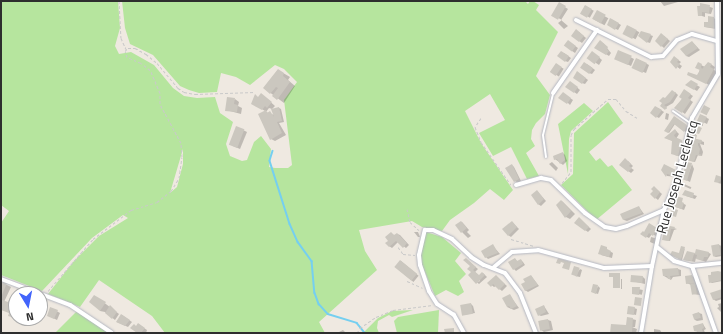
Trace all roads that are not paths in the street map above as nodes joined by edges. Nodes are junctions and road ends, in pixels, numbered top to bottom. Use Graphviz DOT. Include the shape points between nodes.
graph roads {
  1 [pos="717,1"];
  2 [pos="576,20"];
  3 [pos="596,30"];
  4 [pos="716,41"];
  5 [pos="720,74"];
  6 [pos="553,93"];
  7 [pos="673,111"];
  8 [pos="691,124"];
  9 [pos="546,157"];
  10 [pos="516,185"];
  11 [pos="664,210"];
  12 [pos="657,247"];
  13 [pos="722,263"];
  14 [pos="652,266"];
  15 [pos="692,266"];
  16 [pos="494,267"];
  17 [pos="1,279"];
  18 [pos="112,333"];
  19 [pos="464,333"];
  20 [pos="536,333"];
  21 [pos="641,333"];
  22 [pos="716,333"];
  1 -- 4 [label="street, Rue Joseph Leclercq"];
  2 -- 3 [label="street"];
  3 -- 4 [label="street" via="651,57 662,56 677,40 692,34"];
  3 -- 6 [label="street"];
  4 -- 5 [label="street, Rue Joseph Leclercq"];
  5 -- 8 [label="street, Rue Joseph Leclercq"];
  6 -- 9 [label="lane" via="543,135"];
  7 -- 8 [label="lane"];
  8 -- 11 [label="street, Rue Joseph Leclercq" via="677,179"];
  10 -- 11 [label="street" via="541,178 551,180 585,213 610,228 627,226"];
  11 -- 12 [label="street, Rue Joseph Leclercq"];
  12 -- 14 [label="street, Rue Joseph Leclercq"];
  12 -- 15 [label="street" via="674,261"];
  13 -- 15 [label="street"];
  14 -- 16 [label="street" via="604,268 538,250 512,252"];
  14 -- 21 [label="street, Rue Joseph Leclercq"];
  15 -- 22 [label="street"];
  16 -- 19 [label="street" via="484,265 471,257 452,239 433,230 424,232 419,255 429,291 437,304 454,315"];
  16 -- 20 [label="street" via="505,272 520,293"];
  17 -- 18 [label="street" via="70,305"];
}
